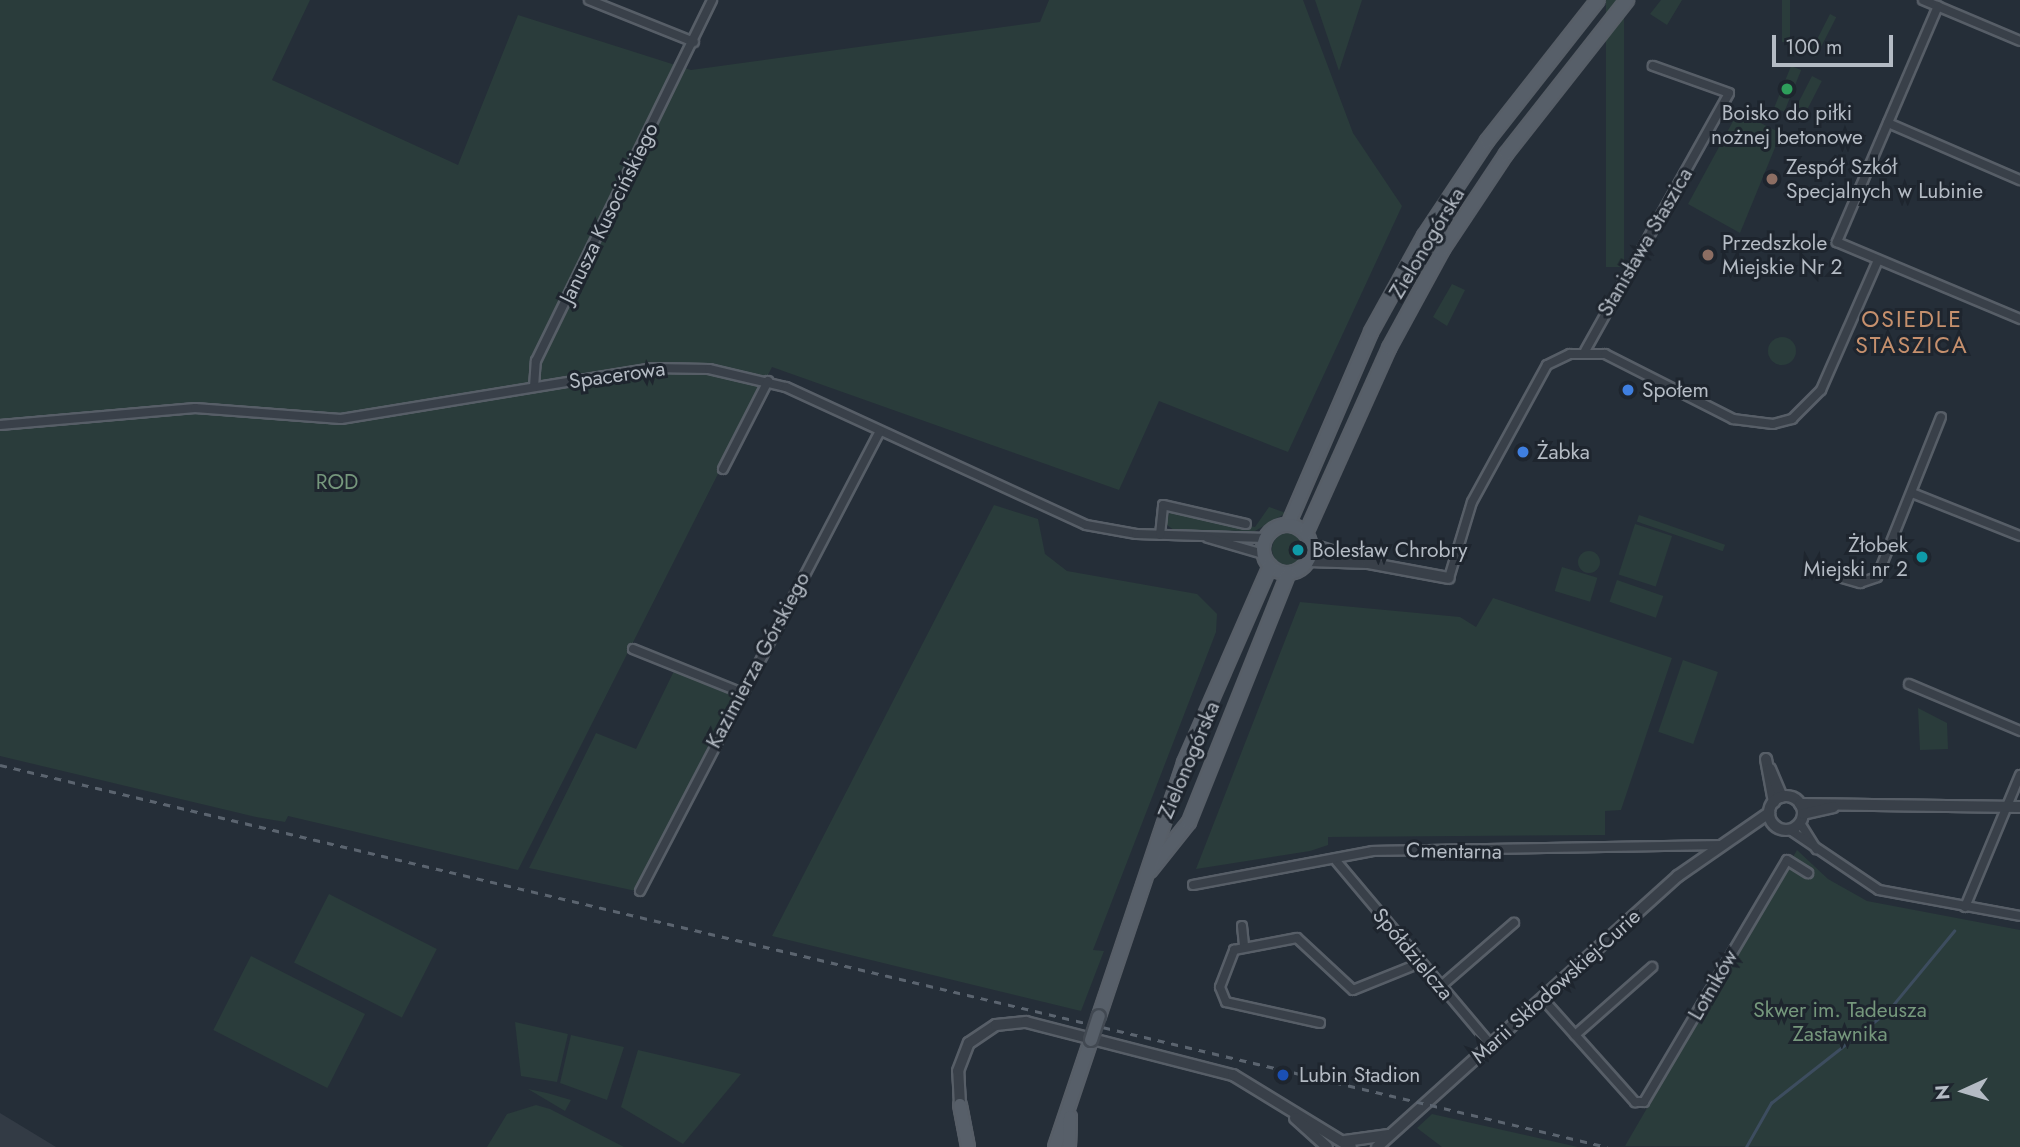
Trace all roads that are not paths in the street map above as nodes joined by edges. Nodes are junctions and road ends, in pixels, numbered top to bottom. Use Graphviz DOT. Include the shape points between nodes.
graph roads {
  1 [pos="589,0"];
  2 [pos="1598,0"];
  3 [pos="1627,0"];
  4 [pos="1923,0"];
  5 [pos="711,1"];
  6 [pos="1938,6"];
  7 [pos="2020,41"];
  8 [pos="694,42"];
  9 [pos="1653,66"];
  10 [pos="1888,123"];
  11 [pos="2020,180"];
  12 [pos="1878,260"];
  13 [pos="2020,319"];
  14 [pos="1586,351"];
  15 [pos="768,381"];
  16 [pos="534,387"];
  17 [pos="1941,417"];
  18 [pos="0,425"];
  19 [pos="880,431"];
  20 [pos="723,469"];
  21 [pos="1912,493"];
  22 [pos="1245,524"];
  23 [pos="1288,524"];
  24 [pos="1160,536"];
  25 [pos="2020,536"];
  26 [pos="1205,537"];
  27 [pos="1266,538"];
  28 [pos="1309,539"];
  29 [pos="1263,554"];
  30 [pos="1309,561"];
  31 [pos="1368,563"];
  32 [pos="1270,566"];
  33 [pos="1288,574"];
  34 [pos="1450,578"];
  35 [pos="1842,578"];
  36 [pos="633,649"];
  37 [pos="1909,684"];
  38 [pos="740,692"];
  39 [pos="2020,731"];
  40 [pos="1766,761"];
  41 [pos="2020,775"];
  42 [pos="1778,799"];
  43 [pos="2007,807"];
  44 [pos="2020,807"];
  45 [pos="1801,814"];
  46 [pos="1770,818"];
  47 [pos="1790,830"];
  48 [pos="1719,845"];
  49 [pos="1818,851"];
  50 [pos="1336,862"];
  51 [pos="1808,873"];
  52 [pos="1146,877"];
  53 [pos="1193,885"];
  54 [pos="640,891"];
  55 [pos="1965,907"];
  56 [pos="2020,916"];
  57 [pos="1514,923"];
  58 [pos="1242,926"];
  59 [pos="1244,946"];
  60 [pos="1420,963"];
  61 [pos="1652,967"];
  62 [pos="1440,987"];
  63 [pos="1542,998"];
  64 [pos="1320,1023"];
  65 [pos="1575,1035"];
  66 [pos="1490,1045"];
  67 [pos="1070,1103"];
  68 [pos="960,1105"];
  69 [pos="1282,1106"];
  70 [pos="1393,1133"];
  71 [pos="1348,1144"];
  72 [pos="968,1147"];
  73 [pos="1054,1147"];
  74 [pos="1069,1147"];
  75 [pos="1326,1147"];
  76 [pos="1377,1147"];
  1 -- 8 [label="street"];
  2 -- 23 [label="main road, Zielonogórska" via="1431,224 1374,326"];
  3 -- 28 [label="main road, Zielonogórska" via="1498,165 1443,249 1386,355"];
  4 -- 6 [label="street"];
  5 -- 8 [label="street, Janusza Kusocińskiego"];
  6 -- 7 [label="street"];
  6 -- 10 [label="street"];
  8 -- 16 [label="street, Janusza Kusocińskiego" via="536,361"];
  9 -- 14 [label="street, Stanisława Staszica" via="1730,93"];
  10 -- 11 [label="street"];
  10 -- 12 [label="street" via="1838,242"];
  12 -- 13 [label="street"];
  12 -- 14 [label="street" via="1821,390 1801,412 1773,425 1733,419 1605,354"];
  14 -- 34 [label="street" via="1557,358 1535,379 1472,502"];
  15 -- 16 [label="street, Spacerowa" via="675,367"];
  15 -- 19 [label="street, Spacerowa"];
  15 -- 20 [label="street"];
  16 -- 18 [label="street, Spacerowa" via="341,419 195,408"];
  17 -- 21 [label="street"];
  19 -- 24 [label="street, Spacerowa" via="1068,519"];
  19 -- 38 [label="street, Kazimierza Górskiego"];
  21 -- 25 [label="street"];
  21 -- 35 [label="street" via="1877,578 1860,583"];
  22 -- 24 [label="street" via="1163,505"];
  23 -- 27 [label="main road"];
  23 -- 28 [label="main road"];
  24 -- 26 [label="street, Spacerowa"];
  26 -- 27 [label="street, Spacerowa"];
  26 -- 29 [label="street, Spacerowa"];
  27 -- 29 [label="main road"];
  28 -- 30 [label="main road"];
  28 -- 31 [label="street"];
  29 -- 32 [label="main road"];
  30 -- 31 [label="street"];
  30 -- 33 [label="main road"];
  31 -- 34 [label="street"];
  32 -- 33 [label="main road"];
  32 -- 52 [label="main road, Zielonogórska" via="1189,748"];
  33 -- 52 [label="main road, Zielonogórska" via="1189,822"];
  36 -- 38 [label="street"];
  37 -- 39 [label="street"];
  38 -- 54 [label="street, Kazimierza Górskiego"];
  40 -- 42 [label="street"];
  41 -- 43 [label="street"];
  42 -- 45 [label="street"];
  42 -- 46 [label="street"];
  43 -- 44 [label="street"];
  43 -- 45 [label="street" via="1835,806"];
  43 -- 55 [label="street"];
  45 -- 47 [label="street"];
  45 -- 49 [label="street"];
  46 -- 47 [label="street"];
  46 -- 48 [label="street, Marii Skłodowskiej-Curie"];
  47 -- 49 [label="street"];
  48 -- 50 [label="street, Cmentarna" via="1384,850"];
  48 -- 63 [label="street, Marii Skłodowskiej-Curie"];
  49 -- 55 [label="street" via="1879,890"];
  50 -- 53 [label="street, Cmentarna"];
  50 -- 60 [label="street, Spółdzielcza"];
  51 -- 65 [label="street, Lotników" via="1787,860 1644,1102 1635,1102"];
  52 -- 67 [label="main road, Zielonogórska, bridge"];
  55 -- 56 [label="street"];
  57 -- 62 [label="street"];
  58 -- 59 [label="street"];
  59 -- 60 [label="street" via="1297,938 1309,943 1353,989"];
  59 -- 64 [label="street" via="1234,950 1220,987 1226,1002"];
  60 -- 62 [label="street, Spółdzielcza"];
  61 -- 65 [label="street"];
  62 -- 66 [label="street, Spółdzielcza"];
  63 -- 65 [label="street"];
  63 -- 66 [label="street, Marii Skłodowskiej-Curie"];
  66 -- 70 [label="street, Marii Skłodowskiej-Curie"];
  67 -- 73 [label="main road, Zielonogórska"];
  67 -- 74 [label="main road, Zielonogórska"];
  68 -- 69 [label="street" via="958,1070 967,1045 987,1028 1018,1021 1223,1071"];
  68 -- 72 [label="main road"];
  69 -- 71 [label="street"];
  69 -- 75 [label="street"];
  70 -- 71 [label="street"];
  70 -- 76 [label="street, Marii Skłodowskiej-Curie"];
}
